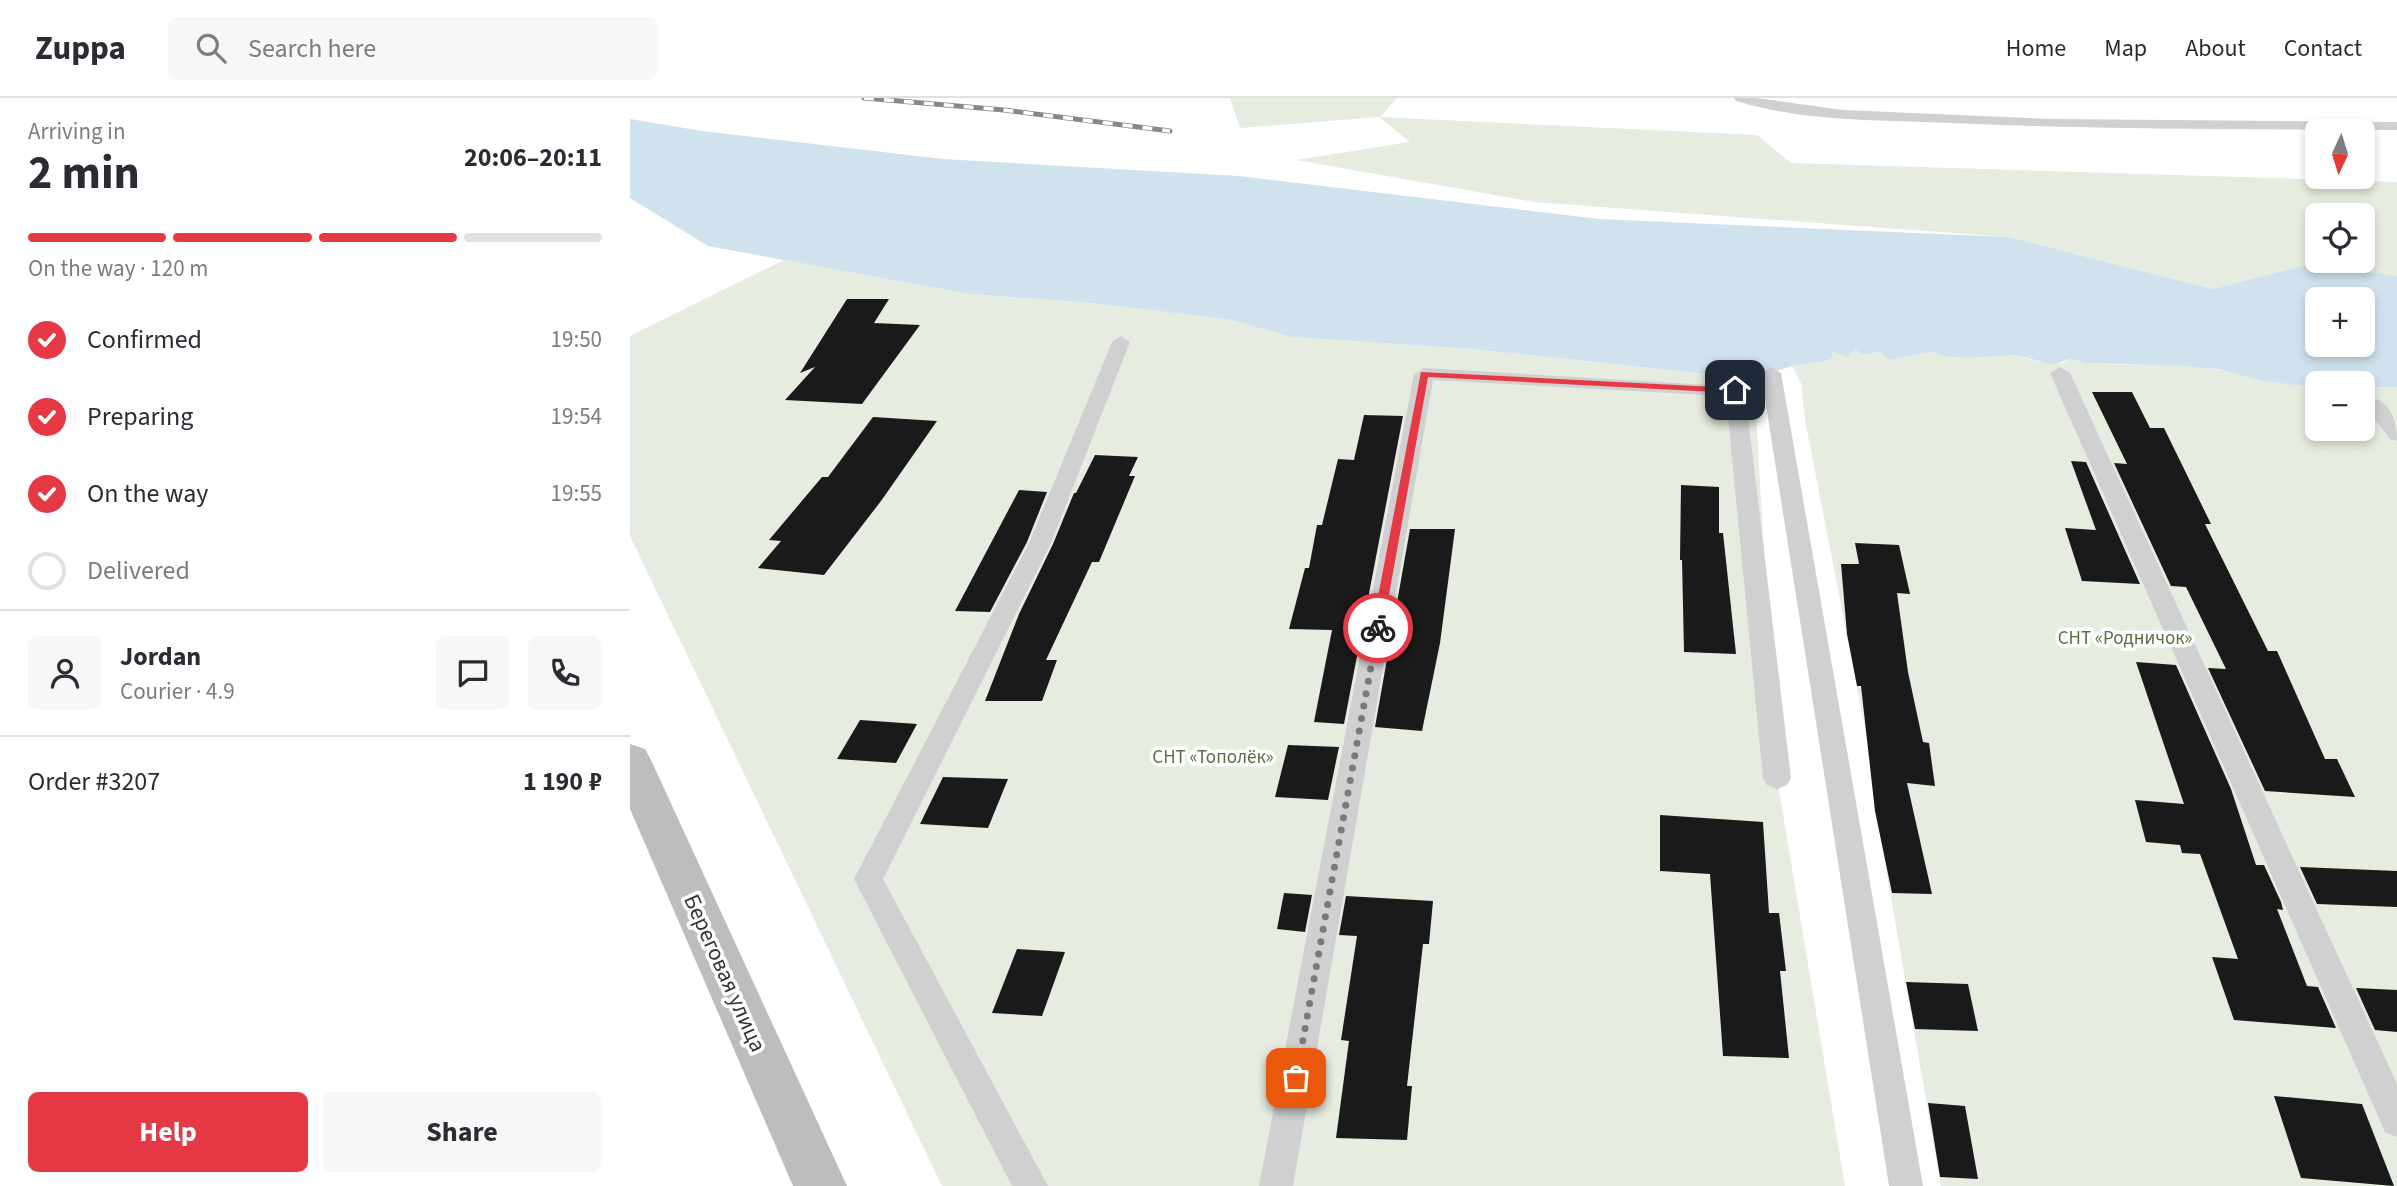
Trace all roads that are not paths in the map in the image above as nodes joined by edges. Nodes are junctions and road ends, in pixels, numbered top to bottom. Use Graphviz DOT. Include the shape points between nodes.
graph roads {
  1 [pos="1741,98"];
  2 [pos="2397,126"];
  3 [pos="1121,342"];
  4 [pos="1771,373"];
  5 [pos="2060,373"];
  6 [pos="2375,407"];
  7 [pos="2397,435"];
  8 [pos="630,760"];
  9 [pos="1777,778"];
  10 [pos="2397,1121"];
  11 [pos="820,1186"];
  12 [pos="1031,1186"];
  13 [pos="1276,1186"];
  14 [pos="1906,1186"];
  1 -- 2 [label="lane" via="1843,114 2052,123"];
  3 -- 12 [label="lane" via="1041,543 868,879"];
  4 -- 14 [label="lane"];
  5 -- 10 [label="lane"];
  6 -- 7 [label="lane"];
  8 -- 11 [label="street, Береговая улица"];
  9 -- 13 [label="lane" via="1735,390 1424,374"];
}
